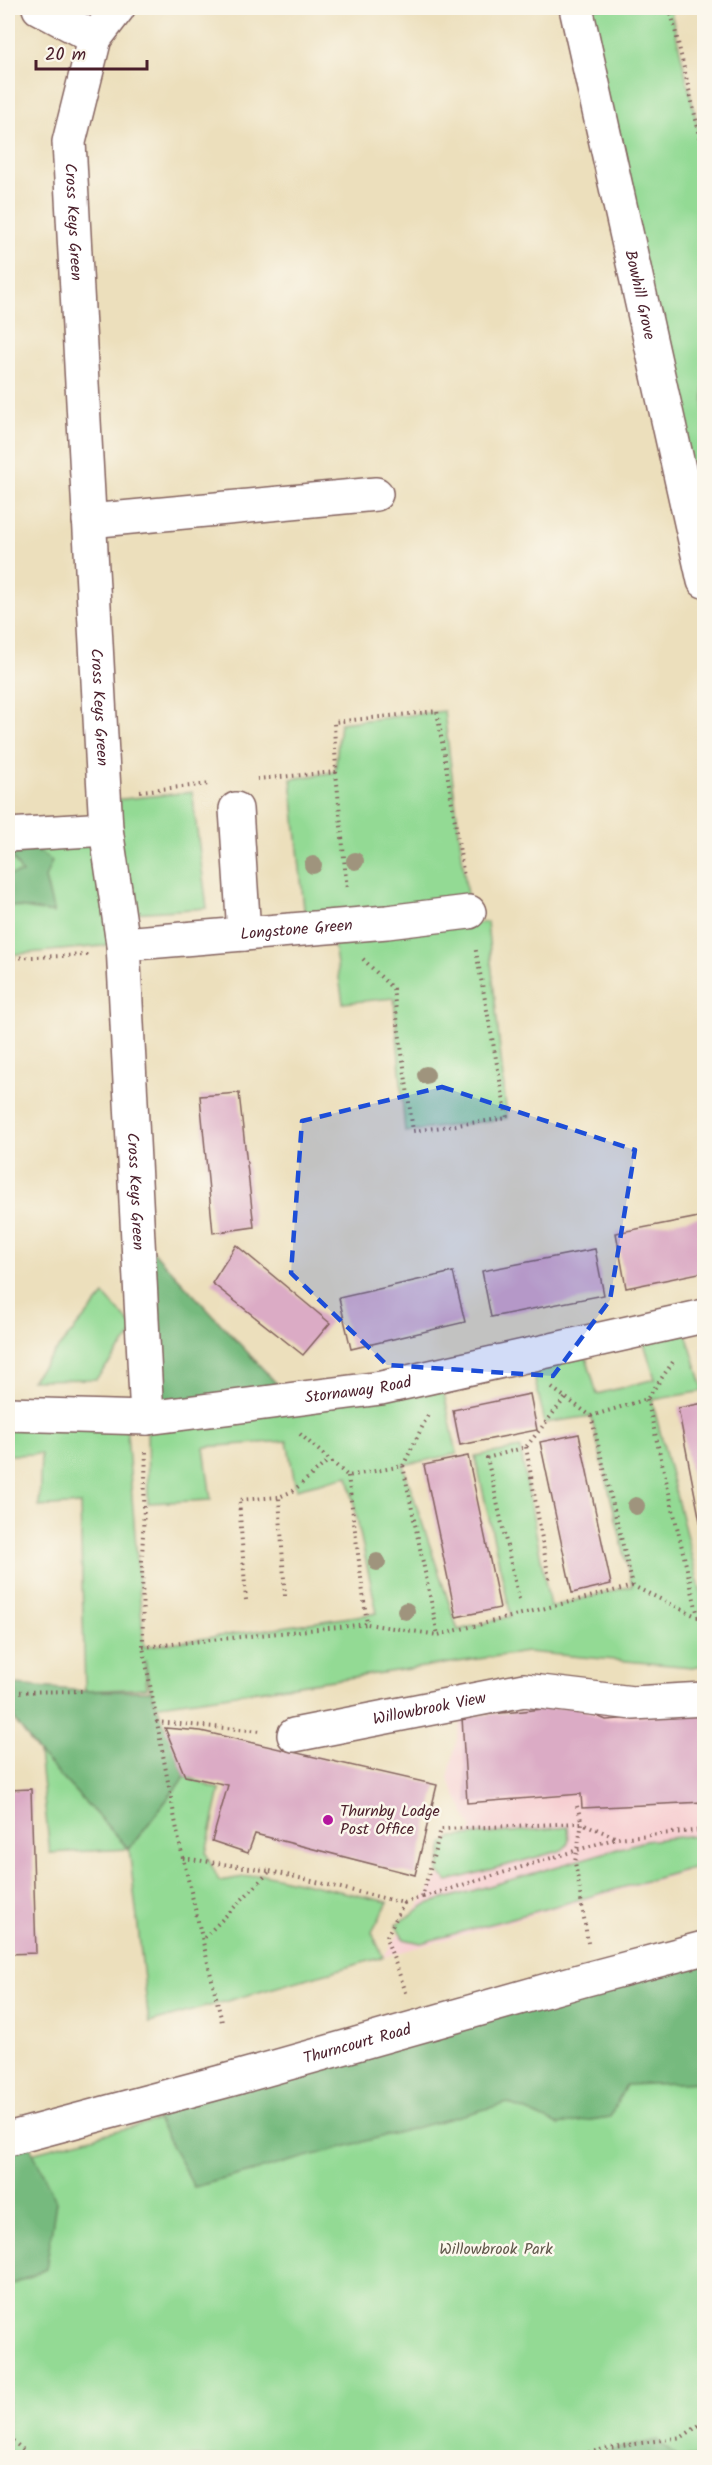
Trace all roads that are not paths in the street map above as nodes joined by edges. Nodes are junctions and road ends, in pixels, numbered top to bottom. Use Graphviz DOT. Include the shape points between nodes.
graph roads {
  1 [pos="39,8"];
  2 [pos="118,8"];
  3 [pos="576,8"];
  4 [pos="95,38"];
  5 [pos="694,486"];
  6 [pos="376,494"];
  7 [pos="89,521"];
  8 [pos="705,581"];
  9 [pos="228,796"];
  10 [pos="106,829"];
  11 [pos="8,835"];
  12 [pos="469,912"];
  13 [pos="244,934"];
  14 [pos="123,949"];
  15 [pos="693,1318"];
  16 [pos="8,1413"];
  17 [pos="147,1418"];
  18 [pos="705,1699"];
  19 [pos="294,1735"];
  20 [pos="705,1948"];
  21 [pos="8,2139"];
  1 -- 4 [label="street"];
  2 -- 4 [label="street, Cross Keys Green"];
  3 -- 5 [label="street, Bowhill Grove"];
  4 -- 7 [label="street, Cross Keys Green" via="69,142"];
  5 -- 8 [label="street, Bowhill Grove"];
  6 -- 7 [label="street"];
  7 -- 10 [label="street, Cross Keys Green"];
  9 -- 13 [label="street"];
  10 -- 11 [label="street"];
  10 -- 14 [label="street, Cross Keys Green"];
  12 -- 13 [label="street, Longstone Green"];
  13 -- 14 [label="street, Longstone Green"];
  14 -- 17 [label="street, Cross Keys Green"];
  15 -- 17 [label="street, Stornaway Road" via="381,1388"];
  16 -- 17 [label="street, Stornaway Road"];
  18 -- 19 [label="street, Willowbrook View" via="633,1703 524,1690"];
  20 -- 21 [label="street, Thurncourt Road"];
}
